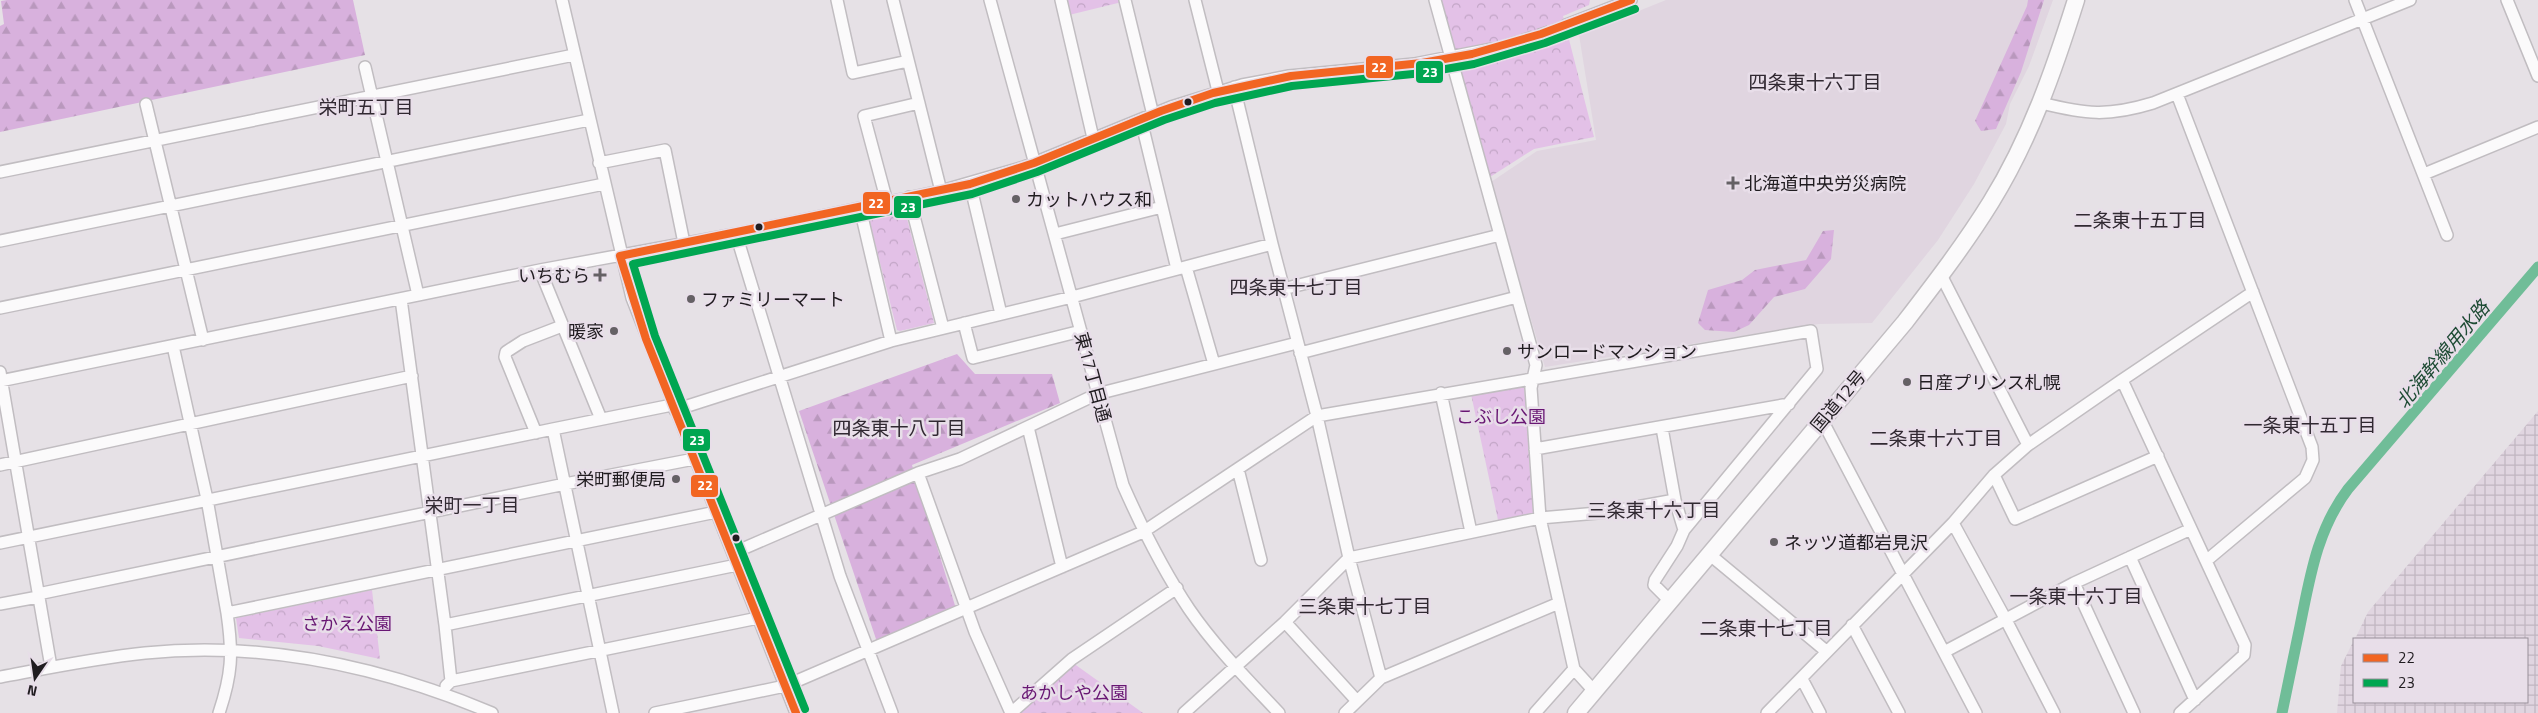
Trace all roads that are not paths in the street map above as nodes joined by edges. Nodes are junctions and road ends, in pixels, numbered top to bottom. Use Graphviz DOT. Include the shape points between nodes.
graph roads {
  1 [pos="562,0"];
  2 [pos="837,0"];
  3 [pos="893,0"];
  4 [pos="990,0"];
  5 [pos="1061,0"];
  6 [pos="1125,0"];
  7 [pos="1194,0"];
  8 [pos="1435,0"];
  9 [pos="1631,0"];
  10 [pos="2076,0"];
  11 [pos="2083,0"];
  12 [pos="2355,0"];
  13 [pos="2410,0"];
  14 [pos="2507,0"];
  15 [pos="1602,6"];
  16 [pos="2362,19"];
  17 [pos="1566,24"];
  18 [pos="1491,49"];
  19 [pos="574,55"];
  20 [pos="1450,59"];
  21 [pos="908,61"];
  22 [pos="2056,61"];
  23 [pos="365,67"];
  24 [pos="2538,76"];
  25 [pos="1234,87"];
  26 [pos="1218,91"];
  27 [pos="2178,94"];
  28 [pos="372,97"];
  29 [pos="919,103"];
  30 [pos="2040,103"];
  31 [pos="146,104"];
  32 [pos="1153,115"];
  33 [pos="589,120"];
  34 [pos="1141,120"];
  35 [pos="2538,127"];
  36 [pos="1093,138"];
  37 [pos="155,141"];
  38 [pos="387,161"];
  39 [pos="600,163"];
  40 [pos="1035,163"];
  41 [pos="0,172"];
  42 [pos="2424,174"];
  43 [pos="604,184"];
  44 [pos="970,184"];
  45 [pos="941,191"];
  46 [pos="909,197"];
  47 [pos="887,202"];
  48 [pos="171,206"];
  49 [pos="1162,207"];
  50 [pos="860,208"];
  51 [pos="403,227"];
  52 [pos="736,234"];
  53 [pos="1055,234"];
  54 [pos="1500,235"];
  55 [pos="2447,235"];
  56 [pos="0,241"];
  57 [pos="684,243"];
  58 [pos="1272,244"];
  59 [pos="620,256"];
  60 [pos="1181,268"];
  61 [pos="540,270"];
  62 [pos="187,271"];
  63 [pos="1941,275"];
  64 [pos="1283,289"];
  65 [pos="2253,292"];
  66 [pos="418,295"];
  67 [pos="1517,297"];
  68 [pos="1072,298"];
  69 [pos="401,299"];
  70 [pos="0,308"];
  71 [pos="1001,314"];
  72 [pos="964,323"];
  73 [pos="562,326"];
  74 [pos="943,328"];
  75 [pos="1081,331"];
  76 [pos="203,340"];
  77 [pos="891,340"];
  78 [pos="173,346"];
  79 [pos="1298,348"];
  80 [pos="1214,364"];
  81 [pos="412,376"];
  82 [pos="778,377"];
  83 [pos="1532,377"];
  84 [pos="1,378"];
  85 [pos="2122,380"];
  86 [pos="1441,393"];
  87 [pos="1097,394"];
  88 [pos="1789,404"];
  89 [pos="674,407"];
  90 [pos="1317,416"];
  91 [pos="600,419"];
  92 [pos="1822,420"];
  93 [pos="189,424"];
  94 [pos="1028,427"];
  95 [pos="1662,428"];
  96 [pos="553,429"];
  97 [pos="536,433"];
  98 [pos="2028,445"];
  99 [pos="1535,449"];
  100 [pos="422,455"];
  101 [pos="2158,456"];
  102 [pos="694,459"];
  103 [pos="16,462"];
  104 [pos="0,465"];
  105 [pos="1238,470"];
  106 [pos="918,473"];
  107 [pos="1994,475"];
  108 [pos="565,484"];
  109 [pos="207,499"];
  110 [pos="1676,500"];
  111 [pos="716,512"];
  112 [pos="430,513"];
  113 [pos="821,514"];
  114 [pos="1540,518"];
  115 [pos="1953,524"];
  116 [pos="2191,528"];
  117 [pos="1684,530"];
  118 [pos="1143,532"];
  119 [pos="1471,532"];
  120 [pos="30,537"];
  121 [pos="578,540"];
  122 [pos="0,543"];
  123 [pos="733,553"];
  124 [pos="1710,554"];
  125 [pos="2130,557"];
  126 [pos="218,558"];
  127 [pos="1349,558"];
  128 [pos="1262,560"];
  129 [pos="2206,561"];
  130 [pos="737,566"];
  131 [pos="1062,568"];
  132 [pos="437,569"];
  133 [pos="1903,575"];
  134 [pos="2074,583"];
  135 [pos="1177,588"];
  136 [pos="38,595"];
  137 [pos="589,595"];
  138 [pos="1670,601"];
  139 [pos="1559,602"];
  140 [pos="0,604"];
  141 [pos="966,609"];
  142 [pos="227,613"];
  143 [pos="758,618"];
  144 [pos="2006,620"];
  145 [pos="1285,622"];
  146 [pos="445,625"];
  147 [pos="1852,625"];
  148 [pos="600,650"];
  149 [pos="868,650"];
  150 [pos="232,651"];
  151 [pos="1826,651"];
  152 [pos="1944,652"];
  153 [pos="1235,666"];
  154 [pos="51,667"];
  155 [pos="1574,669"];
  156 [pos="0,678"];
  157 [pos="1381,678"];
  158 [pos="1802,679"];
  159 [pos="451,681"];
  160 [pos="785,686"];
  161 [pos="1594,690"];
  162 [pos="440,692"];
  163 [pos="2195,700"];
  164 [pos="1357,701"];
  165 [pos="218,713"];
  166 [pos="492,713"];
  167 [pos="613,713"];
  168 [pos="655,713"];
  169 [pos="796,713"];
  170 [pos="892,713"];
  171 [pos="1011,713"];
  172 [pos="1184,713"];
  173 [pos="1279,713"];
  174 [pos="1345,713"];
  175 [pos="1535,713"];
  176 [pos="1576,713"];
  177 [pos="1767,713"];
  178 [pos="1820,713"];
  179 [pos="1899,713"];
  180 [pos="1976,713"];
  181 [pos="2054,713"];
  182 [pos="2134,713"];
  183 [pos="2180,713"];
  1 -- 19 [label="street"];
  2 -- 21 [label="street" via="853,73"];
  3 -- 21 [label="street"];
  4 -- 40 [label="street, 東17丁目通"];
  5 -- 36 [label="street"];
  6 -- 32 [label="street"];
  7 -- 26 [label="street"];
  8 -- 20 [label="street"];
  9 -- 15 [label="street"];
  10 -- 22 [label="highway, 国道12号"];
  11 -- 22 [label="highway, 国道12号"];
  12 -- 16 [label="street"];
  13 -- 16 [label="street"];
  14 -- 24 [label="street"];
  15 -- 17 [label="street"];
  16 -- 27 [label="street"];
  16 -- 42 [label="street"];
  18 -- 20 [label="street"];
  19 -- 28 [label="street"];
  19 -- 33 [label="street"];
  20 -- 25 [label="street" via="1289,76"];
  20 -- 54 [label="street"];
  21 -- 29 [label="street"];
  22 -- 30 [label="highway, 国道12号"];
  23 -- 28 [label="street"];
  25 -- 26 [label="street"];
  25 -- 58 [label="street"];
  26 -- 32 [label="street"];
  27 -- 30 [label="street" via="2153,104 2110,114 2089,114"];
  27 -- 65 [label="street"];
  28 -- 37 [label="street"];
  28 -- 38 [label="street"];
  29 -- 45 [label="street"];
  29 -- 47 [label="street" via="864,116"];
  30 -- 63 [label="highway, 国道12号" via="1991,201"];
  31 -- 37 [label="street"];
  32 -- 34 [label="street"];
  33 -- 38 [label="street"];
  33 -- 39 [label="street"];
  34 -- 36 [label="street"];
  34 -- 49 [label="street"];
  35 -- 42 [label="street"];
  36 -- 40 [label="street"];
  37 -- 41 [label="street"];
  37 -- 48 [label="street"];
  38 -- 48 [label="street"];
  38 -- 51 [label="street"];
  39 -- 43 [label="street"];
  39 -- 57 [label="street" via="665,150"];
  40 -- 44 [label="street"];
  40 -- 53 [label="street, 東17丁目通"];
  42 -- 55 [label="street"];
  43 -- 51 [label="street"];
  43 -- 59 [label="street"];
  44 -- 45 [label="street"];
  44 -- 71 [label="street"];
  45 -- 46 [label="street"];
  46 -- 47 [label="street"];
  46 -- 74 [label="street"];
  47 -- 50 [label="street"];
  48 -- 56 [label="street"];
  48 -- 62 [label="street"];
  49 -- 53 [label="street"];
  49 -- 60 [label="street"];
  50 -- 52 [label="street"];
  50 -- 77 [label="street"];
  51 -- 62 [label="street"];
  51 -- 66 [label="street"];
  52 -- 57 [label="street"];
  52 -- 82 [label="street"];
  53 -- 68 [label="street, 東17丁目通"];
  54 -- 64 [label="street"];
  54 -- 67 [label="street"];
  57 -- 59 [label="street"];
  58 -- 60 [label="street"];
  58 -- 64 [label="street"];
  59 -- 61 [label="street"];
  59 -- 89 [label="street" via="638,315"];
  60 -- 68 [label="street"];
  60 -- 80 [label="street"];
  61 -- 66 [label="street"];
  61 -- 73 [label="street"];
  62 -- 70 [label="street"];
  62 -- 76 [label="street"];
  63 -- 92 [label="highway, 国道12号"];
  63 -- 98 [label="street"];
  64 -- 79 [label="street"];
  65 -- 85 [label="street"];
  65 -- 129 [label="street" via="2312,446 2313,460 2305,478"];
  66 -- 69 [label="street"];
  67 -- 79 [label="street"];
  67 -- 83 [label="street" via="1536,365"];
  68 -- 71 [label="street"];
  68 -- 75 [label="street, 東17丁目通"];
  69 -- 76 [label="street"];
  69 -- 81 [label="street"];
  71 -- 72 [label="street"];
  72 -- 74 [label="street"];
  72 -- 75 [label="street" via="973,358"];
  73 -- 91 [label="street"];
  73 -- 97 [label="street" via="523,341 506,352 505,357"];
  74 -- 77 [label="street"];
  75 -- 87 [label="street, 東17丁目通"];
  76 -- 78 [label="street"];
  77 -- 82 [label="street"];
  78 -- 84 [label="street"];
  78 -- 93 [label="street"];
  79 -- 80 [label="street"];
  79 -- 90 [label="street"];
  80 -- 87 [label="street"];
  81 -- 93 [label="street"];
  81 -- 100 [label="street"];
  82 -- 89 [label="street"];
  82 -- 113 [label="street"];
  83 -- 86 [label="street"];
  83 -- 88 [label="street" via="1811,331 1817,368"];
  83 -- 99 [label="street"];
  84 -- 103 [label="street"];
  85 -- 98 [label="street"];
  85 -- 101 [label="street"];
  86 -- 90 [label="street"];
  86 -- 119 [label="street"];
  87 -- 94 [label="street"];
  87 -- 118 [label="street, 東17丁目通" via="1123,485"];
  88 -- 95 [label="street"];
  88 -- 117 [label="street"];
  89 -- 91 [label="street"];
  89 -- 102 [label="street"];
  90 -- 105 [label="street"];
  90 -- 127 [label="street"];
  91 -- 96 [label="street"];
  92 -- 124 [label="highway, 国道12号"];
  92 -- 133 [label="street"];
  93 -- 103 [label="street"];
  93 -- 109 [label="street"];
  94 -- 106 [label="street" via="960,459"];
  94 -- 131 [label="street"];
  95 -- 99 [label="street"];
  95 -- 110 [label="street"];
  96 -- 97 [label="street"];
  96 -- 108 [label="street"];
  97 -- 100 [label="street"];
  98 -- 107 [label="street"];
  99 -- 114 [label="street"];
  100 -- 109 [label="street"];
  100 -- 112 [label="street"];
  101 -- 107 [label="street" via="2015,519"];
  101 -- 116 [label="street"];
  102 -- 108 [label="street"];
  102 -- 111 [label="street"];
  103 -- 104 [label="street"];
  103 -- 120 [label="street"];
  105 -- 118 [label="street"];
  105 -- 128 [label="street"];
  106 -- 113 [label="street"];
  106 -- 141 [label="street"];
  107 -- 115 [label="street"];
  108 -- 112 [label="street"];
  108 -- 121 [label="street"];
  109 -- 120 [label="street"];
  109 -- 126 [label="street"];
  110 -- 114 [label="street" via="1609,512"];
  110 -- 117 [label="street"];
  111 -- 121 [label="street"];
  111 -- 123 [label="street"];
  112 -- 126 [label="street"];
  112 -- 132 [label="street"];
  113 -- 123 [label="street"];
  113 -- 149 [label="street"];
  114 -- 119 [label="street"];
  114 -- 139 [label="street"];
  115 -- 133 [label="street"];
  115 -- 144 [label="street"];
  116 -- 125 [label="street"];
  116 -- 129 [label="street"];
  117 -- 138 [label="street" via="1654,580 1654,585"];
  118 -- 131 [label="street"];
  118 -- 135 [label="street, 東17丁目通"];
  119 -- 127 [label="street"];
  120 -- 122 [label="street"];
  120 -- 136 [label="street"];
  121 -- 132 [label="street"];
  121 -- 137 [label="street"];
  123 -- 130 [label="street"];
  124 -- 138 [label="highway, 国道12号"];
  124 -- 151 [label="street"];
  125 -- 134 [label="street"];
  125 -- 163 [label="street"];
  126 -- 136 [label="street"];
  126 -- 142 [label="street"];
  127 -- 145 [label="street"];
  127 -- 157 [label="street"];
  129 -- 163 [label="street" via="2245,646 2244,655"];
  130 -- 137 [label="street"];
  130 -- 143 [label="street"];
  131 -- 141 [label="street"];
  132 -- 142 [label="street"];
  132 -- 146 [label="street"];
  133 -- 147 [label="street"];
  133 -- 152 [label="street"];
  134 -- 144 [label="street"];
  134 -- 182 [label="street"];
  135 -- 153 [label="street, 東17丁目通" via="1194,616"];
  135 -- 171 [label="street" via="1072,660"];
  136 -- 140 [label="street"];
  136 -- 154 [label="street"];
  137 -- 146 [label="street"];
  137 -- 148 [label="street"];
  138 -- 161 [label="highway, 国道12号"];
  139 -- 155 [label="street"];
  139 -- 157 [label="street"];
  141 -- 149 [label="street"];
  141 -- 171 [label="street"];
  142 -- 150 [label="street"];
  143 -- 148 [label="street"];
  143 -- 160 [label="street"];
  144 -- 152 [label="street"];
  144 -- 181 [label="street"];
  145 -- 153 [label="street"];
  145 -- 164 [label="street"];
  146 -- 159 [label="street"];
  147 -- 151 [label="street"];
  147 -- 179 [label="street"];
  148 -- 159 [label="street"];
  148 -- 167 [label="street"];
  149 -- 160 [label="street"];
  149 -- 170 [label="street"];
  150 -- 154 [label="street" via="146,653"];
  150 -- 162 [label="street" via="327,662"];
  150 -- 165 [label="street" via="229,683"];
  151 -- 158 [label="street"];
  152 -- 180 [label="street"];
  153 -- 172 [label="street"];
  153 -- 173 [label="street, 東17丁目通"];
  154 -- 156 [label="street"];
  155 -- 161 [label="street"];
  155 -- 175 [label="street"];
  157 -- 164 [label="street"];
  158 -- 177 [label="street"];
  158 -- 178 [label="street"];
  159 -- 162 [label="street"];
  160 -- 168 [label="street"];
  160 -- 169 [label="street"];
  161 -- 176 [label="highway, 国道12号"];
  162 -- 166 [label="street"];
  163 -- 183 [label="street"];
  164 -- 174 [label="street"];
}
